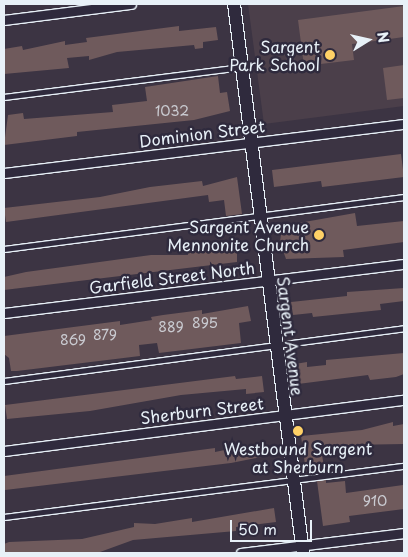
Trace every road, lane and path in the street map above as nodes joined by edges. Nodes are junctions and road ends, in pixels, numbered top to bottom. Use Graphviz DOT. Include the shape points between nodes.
graph roads {
  1 [pos="131,4"];
  2 [pos="234,4"];
  3 [pos="4,20"];
  4 [pos="242,67"];
  5 [pos="4,97"];
  6 [pos="404,124"];
  7 [pos="250,142"];
  8 [pos="4,173"];
  9 [pos="404,197"];
  10 [pos="260,216"];
  11 [pos="4,249"];
  12 [pos="404,264"];
  13 [pos="268,280"];
  14 [pos="4,313"];
  15 [pos="404,328"];
  16 [pos="277,345"];
  17 [pos="4,381"];
  18 [pos="404,400"];
  19 [pos="285,414"];
  20 [pos="4,451"];
  21 [pos="404,466"];
  22 [pos="293,481"];
  23 [pos="4,516"];
  24 [pos="404,533"];
  25 [pos="302,549"];
  26 [pos="241,553"];
  1 -- 3 [label="street"];
  2 -- 4 [label="main road, Sargent Avenue"];
  4 -- 5 [label="lane"];
  4 -- 7 [label="main road, Sargent Avenue"];
  6 -- 7 [label="street, Dominion Street"];
  7 -- 8 [label="street, Dominion Street"];
  7 -- 10 [label="main road, Sargent Avenue"];
  9 -- 10 [label="lane"];
  10 -- 11 [label="lane"];
  10 -- 13 [label="main road, Sargent Avenue"];
  12 -- 13 [label="street, Garfield Street North"];
  13 -- 14 [label="street, Garfield Street North"];
  13 -- 16 [label="main road, Sargent Avenue"];
  15 -- 16 [label="lane"];
  16 -- 17 [label="lane"];
  16 -- 19 [label="main road, Sargent Avenue"];
  18 -- 19 [label="street, Sherburn Street"];
  19 -- 20 [label="street, Sherburn Street"];
  19 -- 22 [label="main road, Sargent Avenue"];
  21 -- 22 [label="lane"];
  22 -- 23 [label="lane"];
  22 -- 25 [label="main road, Sargent Avenue"];
  24 -- 25 [label="street"];
  25 -- 26 [label="street"];
}
